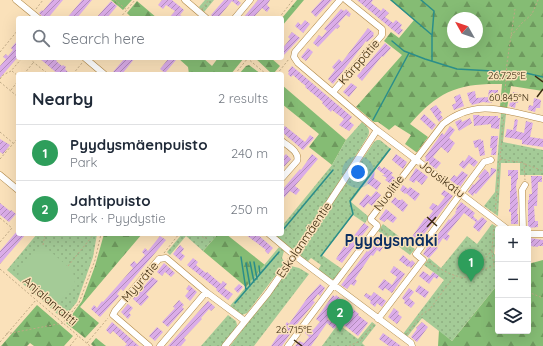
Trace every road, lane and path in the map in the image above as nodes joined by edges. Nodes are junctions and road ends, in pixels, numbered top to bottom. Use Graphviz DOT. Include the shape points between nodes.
graph roads {
  1 [pos="16,0"];
  2 [pos="115,0"];
  3 [pos="135,0"];
  4 [pos="185,0"];
  5 [pos="250,0"];
  6 [pos="293,0"];
  7 [pos="340,0"];
  8 [pos="346,0"];
  9 [pos="538,0"];
  10 [pos="515,9"];
  11 [pos="127,10"];
  12 [pos="36,16"];
  13 [pos="122,16"];
  14 [pos="204,16"];
  15 [pos="237,16"];
  16 [pos="281,16"];
  17 [pos="16,32"];
  18 [pos="511,37"];
  19 [pos="0,52"];
  20 [pos="294,57"];
  21 [pos="20,60"];
  22 [pos="83,60"];
  23 [pos="85,60"];
  24 [pos="246,60"];
  25 [pos="250,60"];
  26 [pos="34,62"];
  27 [pos="11,71"];
  28 [pos="26,72"];
  29 [pos="46,72"];
  30 [pos="74,72"];
  31 [pos="101,72"];
  32 [pos="237,72"];
  33 [pos="264,72"];
  34 [pos="279,72"];
  35 [pos="16,75"];
  36 [pos="0,81"];
  37 [pos="16,83"];
  38 [pos="10,90"];
  39 [pos="334,92"];
  40 [pos="16,95"];
  41 [pos="504,111"];
  42 [pos="543,119"];
  43 [pos="377,130"];
  44 [pos="0,132"];
  45 [pos="16,140"];
  46 [pos="284,143"];
  47 [pos="13,144"];
  48 [pos="0,159"];
  49 [pos="416,159"];
  50 [pos="500,159"];
  51 [pos="491,160"];
  52 [pos="524,163"];
  53 [pos="543,171"];
  54 [pos="0,175"];
  55 [pos="284,176"];
  56 [pos="525,185"];
  57 [pos="16,188"];
  58 [pos="460,193"];
  59 [pos="0,218"];
  60 [pos="496,218"];
  61 [pos="504,226"];
  62 [pos="523,226"];
  63 [pos="377,227"];
  64 [pos="531,234"];
  65 [pos="543,234"];
  66 [pos="45,236"];
  67 [pos="92,236"];
  68 [pos="101,236"];
  69 [pos="177,236"];
  70 [pos="271,236"];
  71 [pos="0,242"];
  72 [pos="43,245"];
  73 [pos="492,250"];
  74 [pos="416,254"];
  75 [pos="294,255"];
  76 [pos="163,258"];
  77 [pos="423,260"];
  78 [pos="68,266"];
  79 [pos="494,266"];
  80 [pos="0,269"];
  81 [pos="477,271"];
  82 [pos="455,275"];
  83 [pos="334,285"];
  84 [pos="206,292"];
  85 [pos="531,293"];
  86 [pos="543,298"];
  87 [pos="36,300"];
  88 [pos="113,314"];
  89 [pos="378,319"];
  90 [pos="245,321"];
  91 [pos="63,323"];
  92 [pos="6,334"];
  93 [pos="78,336"];
  94 [pos="404,338"];
  95 [pos="0,342"];
  96 [pos="87,343"];
  97 [pos="70,346"];
  98 [pos="90,346"];
  99 [pos="149,346"];
  100 [pos="160,346"];
  101 [pos="225,346"];
  102 [pos="288,346"];
  103 [pos="349,346"];
  104 [pos="412,346"];
  1 -- 12 [label="street"];
  2 -- 11 [label="path"];
  3 -- 11 [label="path"];
  4 -- 14 [label="street"];
  5 -- 15 [label="street"];
  6 -- 16 [label="path"];
  7 -- 20 [label="street" via="295,52"];
  8 -- 39 [label="street, Kärppätie" via="382,29 383,33"];
  9 -- 18 [label="path" via="532,14"];
  10 -- 18 [label="path"];
  11 -- 13 [label="path"];
  17 -- 19 [label="path"];
  18 -- 41 [label="path"];
  20 -- 34 [label="path" via="290,58"];
  20 -- 39 [label="street, Kärppätie"];
  21 -- 27 [label="path"];
  22 -- 30 [label="path"];
  23 -- 31 [label="street"];
  24 -- 32 [label="path"];
  25 -- 33 [label="path"];
  26 -- 28 [label="path"];
  26 -- 29 [label="path"];
  27 -- 35 [label="path"];
  27 -- 36 [label="path"];
  36 -- 38 [label="path"];
  37 -- 38 [label="path"];
  38 -- 40 [label="path"];
  39 -- 43 [label="street, Kärppätie"];
  41 -- 42 [label="street"];
  41 -- 49 [label="street" via="482,108 453,117 439,128"];
  41 -- 50 [label="path"];
  43 -- 49 [label="street, Jousikatu"];
  43 -- 75 [label="street, Eskolanmäentie"];
  44 -- 47 [label="path"];
  45 -- 47 [label="path"];
  46 -- 55 [label="street" via="298,158"];
  47 -- 48 [label="path"];
  49 -- 58 [label="street, Jousikatu"];
  49 -- 63 [label="street, Nuolitie" via="371,218"];
  50 -- 52 [label="path"];
  50 -- 60 [label="path"];
  51 -- 58 [label="street" via="484,162"];
  52 -- 53 [label="path"];
  52 -- 56 [label="path"];
  54 -- 57 [label="street"];
  56 -- 62 [label="street" via="522,190"];
  58 -- 60 [label="street, Jousikatu"];
  58 -- 74 [label="street"];
  59 -- 71 [label="path" via="12,228"];
  60 -- 61 [label="street, Jousikatu"];
  60 -- 73 [label="path"];
  63 -- 74 [label="path"];
  63 -- 83 [label="street, Nuolitie"];
  64 -- 65 [label="street"];
  66 -- 72 [label="path"];
  67 -- 78 [label="path"];
  68 -- 91 [label="path" via="95,260 79,302"];
  69 -- 76 [label="path"];
  70 -- 75 [label="street"];
  73 -- 79 [label="path"];
  73 -- 81 [label="path"];
  74 -- 77 [label="street"];
  75 -- 83 [label="street"];
  75 -- 90 [label="street, Eskolanmäentie"];
  76 -- 84 [label="street, Myyrätie"];
  76 -- 88 [label="street, Myyrätie" via="159,259"];
  77 -- 82 [label="path"];
  77 -- 89 [label="street"];
  79 -- 81 [label="path"];
  80 -- 87 [label="path, Anjalanraitti"];
  81 -- 82 [label="path" via="468,278"];
  82 -- 94 [label="path"];
  83 -- 89 [label="street"];
  83 -- 102 [label="street, Nuolitie"];
  84 -- 90 [label="street, Myyrätie"];
  84 -- 100 [label="street"];
  85 -- 86 [label="path"];
  87 -- 91 [label="path, Anjalanraitti"];
  87 -- 92 [label="path"];
  88 -- 96 [label="path"];
  88 -- 99 [label="street, Myyrätie"];
  89 -- 94 [label="street"];
  89 -- 103 [label="path" via="360,341"];
  90 -- 101 [label="street, Eskolanmäentie"];
  91 -- 92 [label="path"];
  91 -- 93 [label="path, Anjalanraitti"];
  92 -- 95 [label="path"];
  93 -- 96 [label="path, Anjalanraitti"];
  93 -- 97 [label="path"];
  94 -- 104 [label="street"];
  96 -- 98 [label="path, Anjalanraitti"];
}
